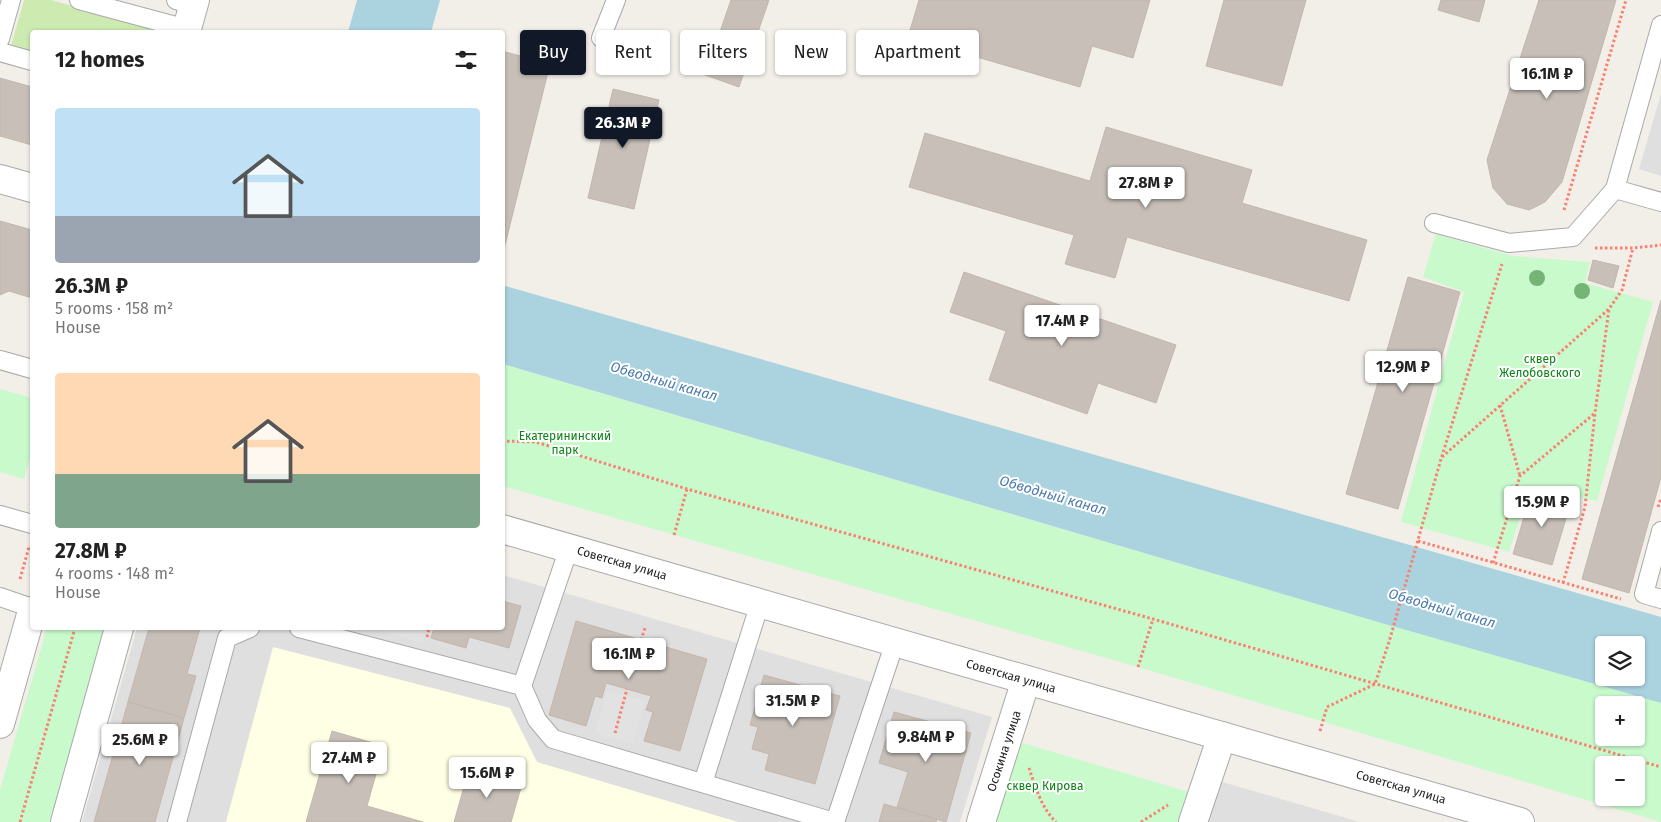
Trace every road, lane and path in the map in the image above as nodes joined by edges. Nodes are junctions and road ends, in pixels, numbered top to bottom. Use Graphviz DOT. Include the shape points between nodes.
graph roads {
  1 [pos="11,0"];
  2 [pos="78,0"];
  3 [pos="616,0"];
  4 [pos="1626,0"];
  5 [pos="188,13"];
  6 [pos="1661,25"];
  7 [pos="604,30"];
  8 [pos="0,40"];
  9 [pos="0,52"];
  10 [pos="30,60"];
  11 [pos="0,179"];
  12 [pos="30,187"];
  13 [pos="1615,189"];
  14 [pos="1661,202"];
  15 [pos="1434,223"];
  16 [pos="1557,238"];
  17 [pos="1633,248"];
  18 [pos="1504,259"];
  19 [pos="1609,309"];
  20 [pos="0,360"];
  21 [pos="30,368"];
  22 [pos="1500,405"];
  23 [pos="1595,413"];
  24 [pos="505,441"];
  25 [pos="1441,459"];
  26 [pos="1520,476"];
  27 [pos="687,490"];
  28 [pos="1661,498"];
  29 [pos="1657,511"];
  30 [pos="0,515"];
  31 [pos="30,523"];
  32 [pos="505,530"];
  33 [pos="1661,532"];
  34 [pos="674,535"];
  35 [pos="1418,541"];
  36 [pos="569,548"];
  37 [pos="1493,563"];
  38 [pos="1563,583"];
  39 [pos="0,597"];
  40 [pos="1622,599"];
  41 [pos="1661,599"];
  42 [pos="760,603"];
  43 [pos="30,608"];
  44 [pos="30,616"];
  45 [pos="1153,619"];
  46 [pos="645,628"];
  47 [pos="74,630"];
  48 [pos="118,630"];
  49 [pos="245,630"];
  50 [pos="306,630"];
  51 [pos="641,640"];
  52 [pos="895,642"];
  53 [pos="1138,666"];
  54 [pos="1026,680"];
  55 [pos="1376,684"];
  56 [pos="522,686"];
  57 [pos="627,689"];
  58 [pos="0,724"];
  59 [pos="1320,731"];
  60 [pos="1222,736"];
  61 [pos="608,755"];
  62 [pos="1026,760"];
  63 [pos="1661,767"];
  64 [pos="703,783"];
  65 [pos="1173,802"];
  66 [pos="20,822"];
  67 [pos="65,822"];
  68 [pos="177,822"];
  69 [pos="834,822"];
  70 [pos="981,822"];
  71 [pos="1056,822"];
  72 [pos="1141,822"];
  73 [pos="1193,822"];
  74 [pos="1520,822"];
  1 -- 8 [label="lane"];
  2 -- 5 [label="lane"];
  3 -- 7 [label="lane"];
  4 -- 16 [label="path" via="1568,191"];
  6 -- 13 [label="lane"];
  9 -- 10 [label="lane"];
  11 -- 12 [label="street"];
  13 -- 14 [label="lane"];
  13 -- 16 [label="lane" via="1573,236"];
  15 -- 16 [label="lane" via="1508,243"];
  17 -- 19 [label="path" via="1622,290"];
  18 -- 25 [label="path"];
  19 -- 22 [label="path"];
  19 -- 23 [label="path"];
  20 -- 21 [label="lane"];
  22 -- 25 [label="path"];
  22 -- 26 [label="path"];
  23 -- 26 [label="path"];
  23 -- 38 [label="path" via="1585,507"];
  24 -- 27 [label="path" via="536,442"];
  25 -- 35 [label="path"];
  26 -- 37 [label="path"];
  27 -- 34 [label="path"];
  27 -- 45 [label="path"];
  28 -- 29 [label="path"];
  30 -- 31 [label="lane"];
  32 -- 36 [label="street, Советская улица"];
  33 -- 41 [label="lane" via="1644,594"];
  35 -- 37 [label="path"];
  35 -- 55 [label="path"];
  36 -- 42 [label="street, Советская улица"];
  36 -- 56 [label="lane"];
  37 -- 38 [label="path"];
  38 -- 40 [label="path"];
  39 -- 43 [label="lane"];
  42 -- 52 [label="street, Советская улица"];
  42 -- 64 [label="lane"];
  44 -- 58 [label="street"];
  45 -- 53 [label="path"];
  45 -- 55 [label="path"];
  46 -- 51 [label="path"];
  47 -- 66 [label="path"];
  48 -- 67 [label="street"];
  49 -- 68 [label="lane" via="227,638"];
  50 -- 56 [label="lane"];
  52 -- 54 [label="street, Советская улица"];
  52 -- 69 [label="lane"];
  54 -- 60 [label="street, Советская улица"];
  54 -- 70 [label="street, Осокина улица"];
  55 -- 59 [label="path" via="1327,707"];
  55 -- 63 [label="path"];
  56 -- 61 [label="lane" via="537,720 553,739"];
  57 -- 61 [label="path"];
  60 -- 73 [label="street"];
  60 -- 74 [label="street, Советская улица"];
  61 -- 64 [label="lane"];
  62 -- 71 [label="path" via="1050,817"];
  64 -- 69 [label="lane"];
  65 -- 72 [label="path"];
}
